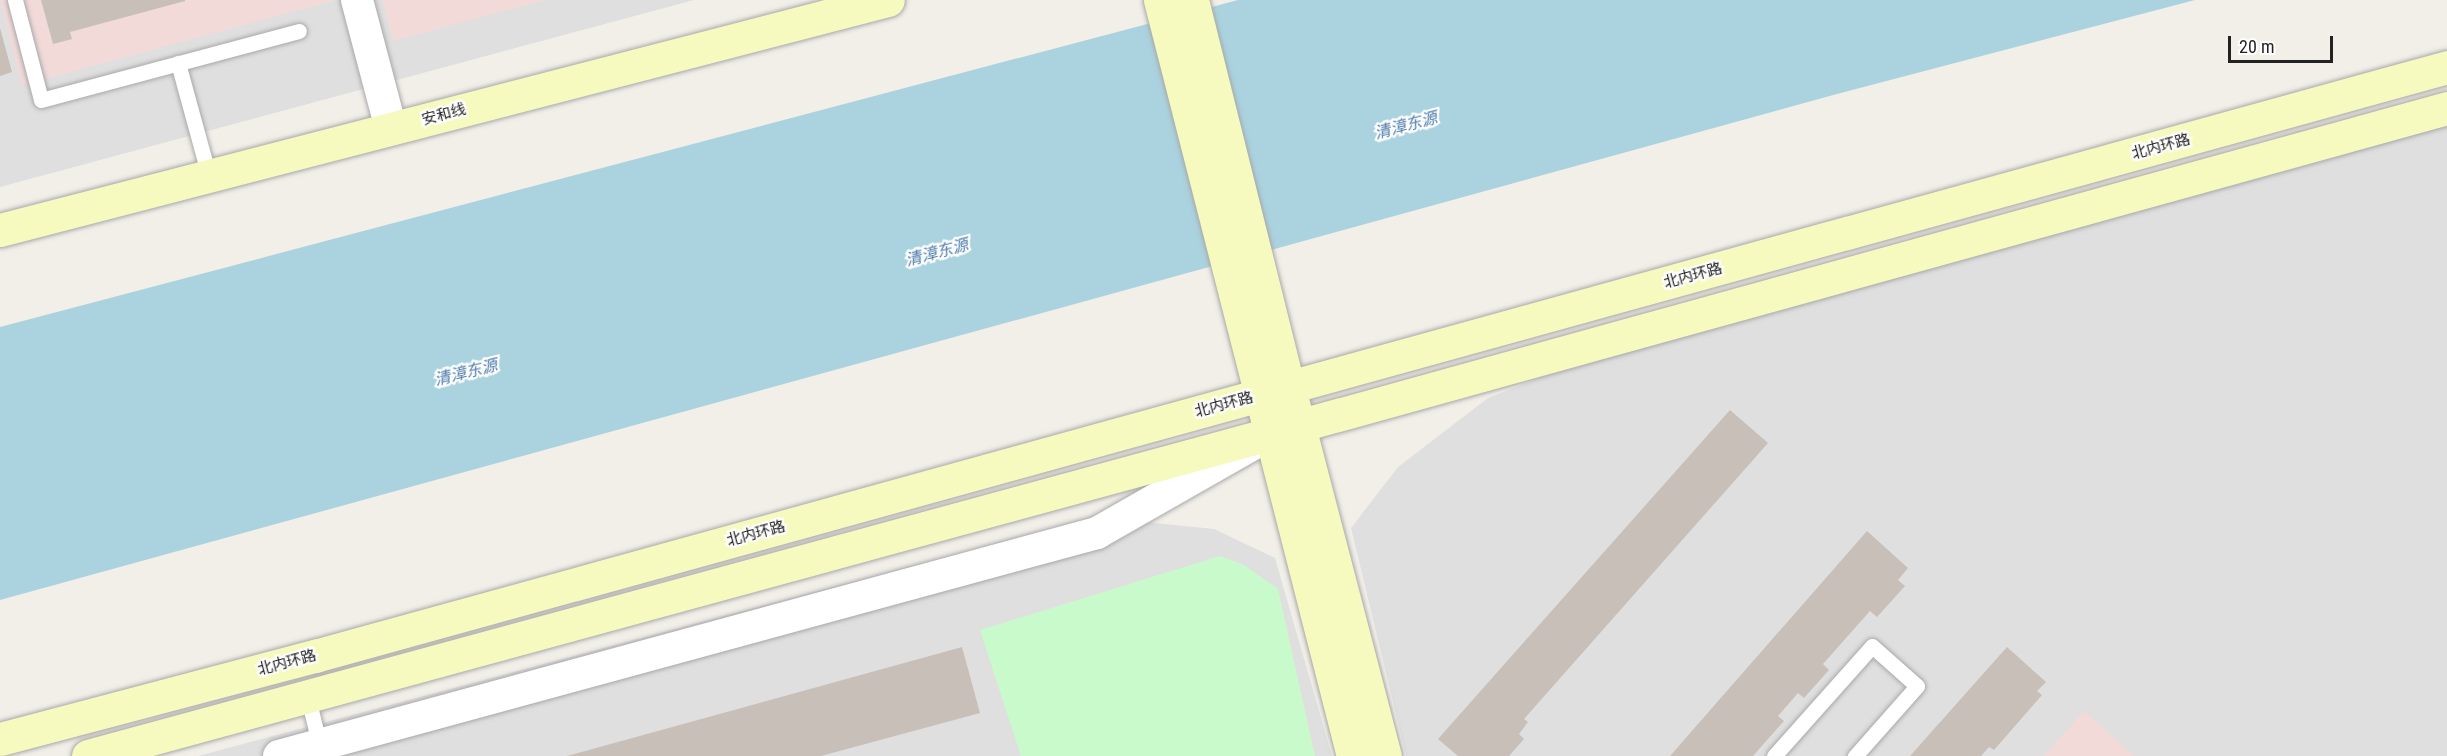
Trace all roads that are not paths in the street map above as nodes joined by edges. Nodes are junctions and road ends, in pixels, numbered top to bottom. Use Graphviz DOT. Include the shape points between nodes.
graph roads {
  1 [pos="15,0"];
  2 [pos="357,0"];
  3 [pos="888,0"];
  4 [pos="1160,0"];
  5 [pos="1187,22"];
  6 [pos="299,31"];
  7 [pos="178,63"];
  8 [pos="2447,67"];
  9 [pos="2447,108"];
  10 [pos="391,129"];
  11 [pos="209,176"];
  12 [pos="0,230"];
  13 [pos="1274,392"];
  14 [pos="1284,430"];
  15 [pos="308,698"];
  16 [pos="0,739"];
  17 [pos="321,750"];
  18 [pos="88,756"];
  19 [pos="279,756"];
  20 [pos="1353,756"];
  21 [pos="1385,756"];
  22 [pos="1774,756"];
  23 [pos="1855,756"];
  1 -- 7 [label="lane" via="41,100"];
  2 -- 10 [label="street"];
  3 -- 10 [label="main road, 安和线"];
  4 -- 5 [label="main road"];
  5 -- 13 [label="main road"];
  6 -- 7 [label="lane"];
  7 -- 11 [label="lane"];
  8 -- 13 [label="main road, 北内环路"];
  9 -- 14 [label="main road"];
  10 -- 11 [label="main road, 安和线"];
  11 -- 12 [label="main road, 安和线"];
  13 -- 14 [label="main road"];
  13 -- 16 [label="main road, 北内环路"];
  14 -- 15 [label="main road"];
  14 -- 17 [label="street" via="1097,533"];
  14 -- 20 [label="main road"];
  14 -- 21 [label="main road"];
  15 -- 17 [label="lane"];
  15 -- 18 [label="main road"];
  17 -- 19 [label="street"];
  22 -- 23 [label="lane" via="1872,646 1917,686"];
}
